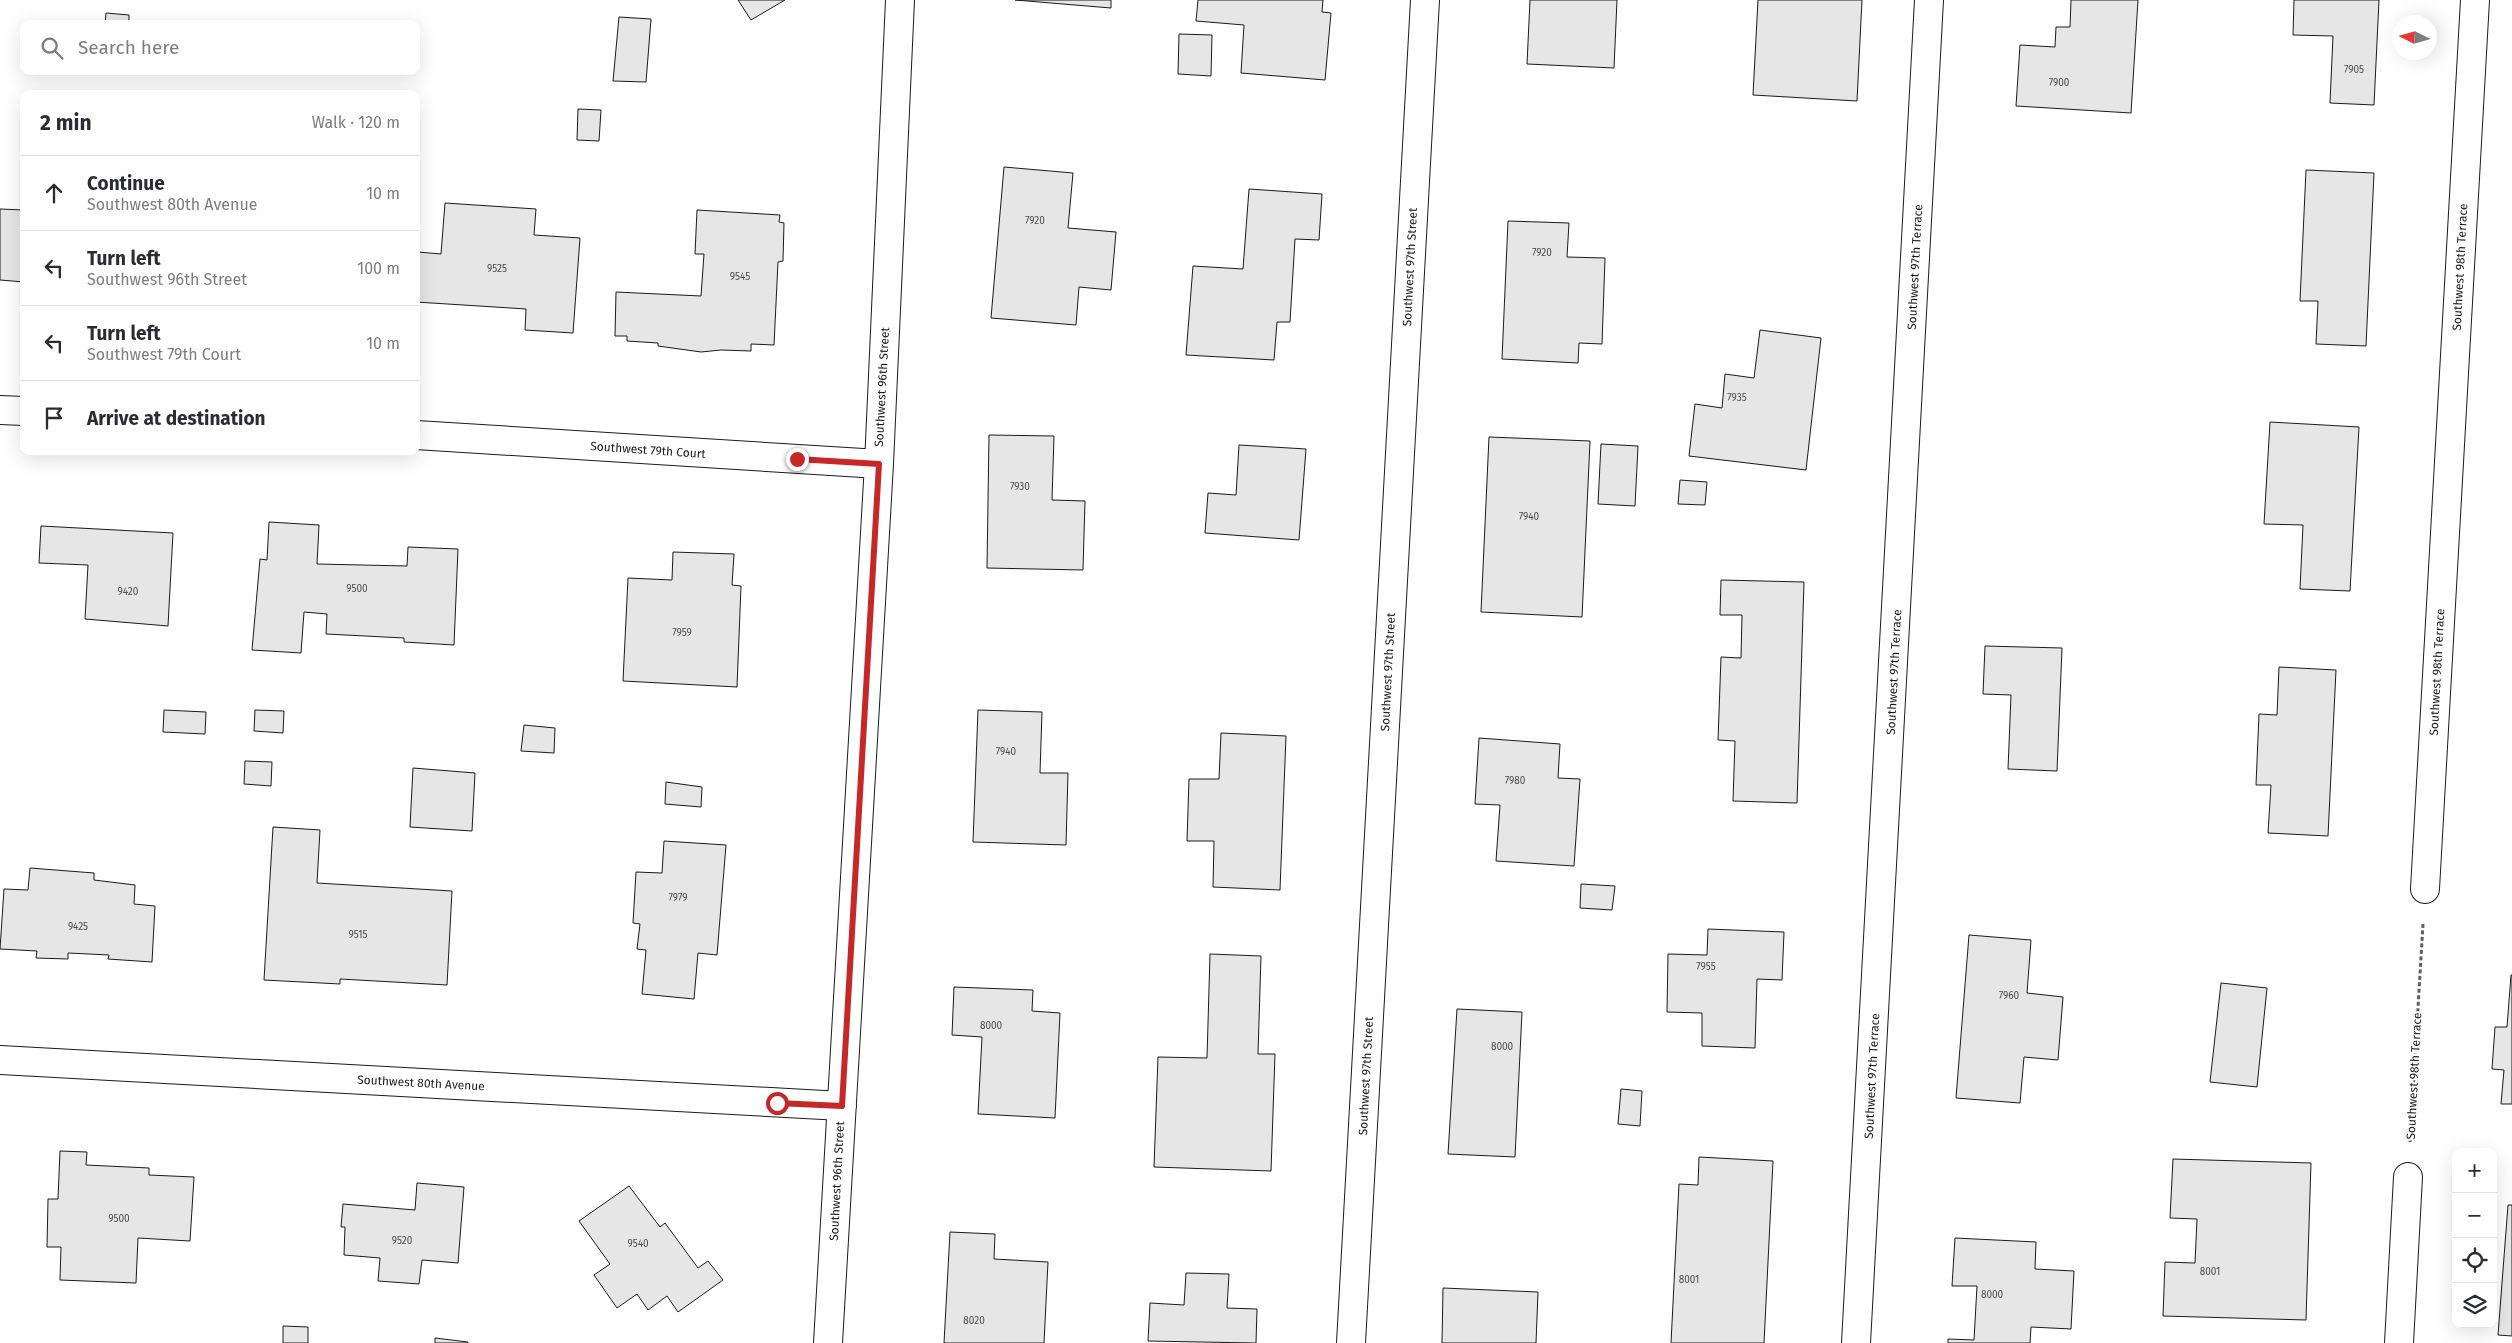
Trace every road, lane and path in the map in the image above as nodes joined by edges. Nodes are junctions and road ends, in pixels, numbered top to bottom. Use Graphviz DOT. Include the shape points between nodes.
graph roads {
  1 [pos="900,0"];
  2 [pos="1425,0"];
  3 [pos="1929,0"];
  4 [pos="2475,0"];
  5 [pos="0,410"];
  6 [pos="20,411"];
  7 [pos="420,435"];
  8 [pos="879,464"];
  9 [pos="2425,888"];
  10 [pos="0,1060"];
  11 [pos="842,1106"];
  12 [pos="2408,1177"];
  13 [pos="828,1343"];
  14 [pos="1351,1343"];
  15 [pos="1856,1343"];
  16 [pos="2399,1343"];
  1 -- 8 [label="street, Southwest 96th Street"];
  2 -- 14 [label="street, Southwest 97th Street"];
  3 -- 15 [label="street, Southwest 97th Terrace"];
  4 -- 9 [label="street, Southwest 98th Terrace"];
  5 -- 6 [label="street"];
  7 -- 8 [label="street, Southwest 79th Court"];
  8 -- 11 [label="street, Southwest 96th Street"];
  9 -- 12 [label="path, Southwest 98th Terrace"];
  10 -- 11 [label="street, Southwest 80th Avenue"];
  11 -- 13 [label="street, Southwest 96th Street"];
  12 -- 16 [label="street"];
}
